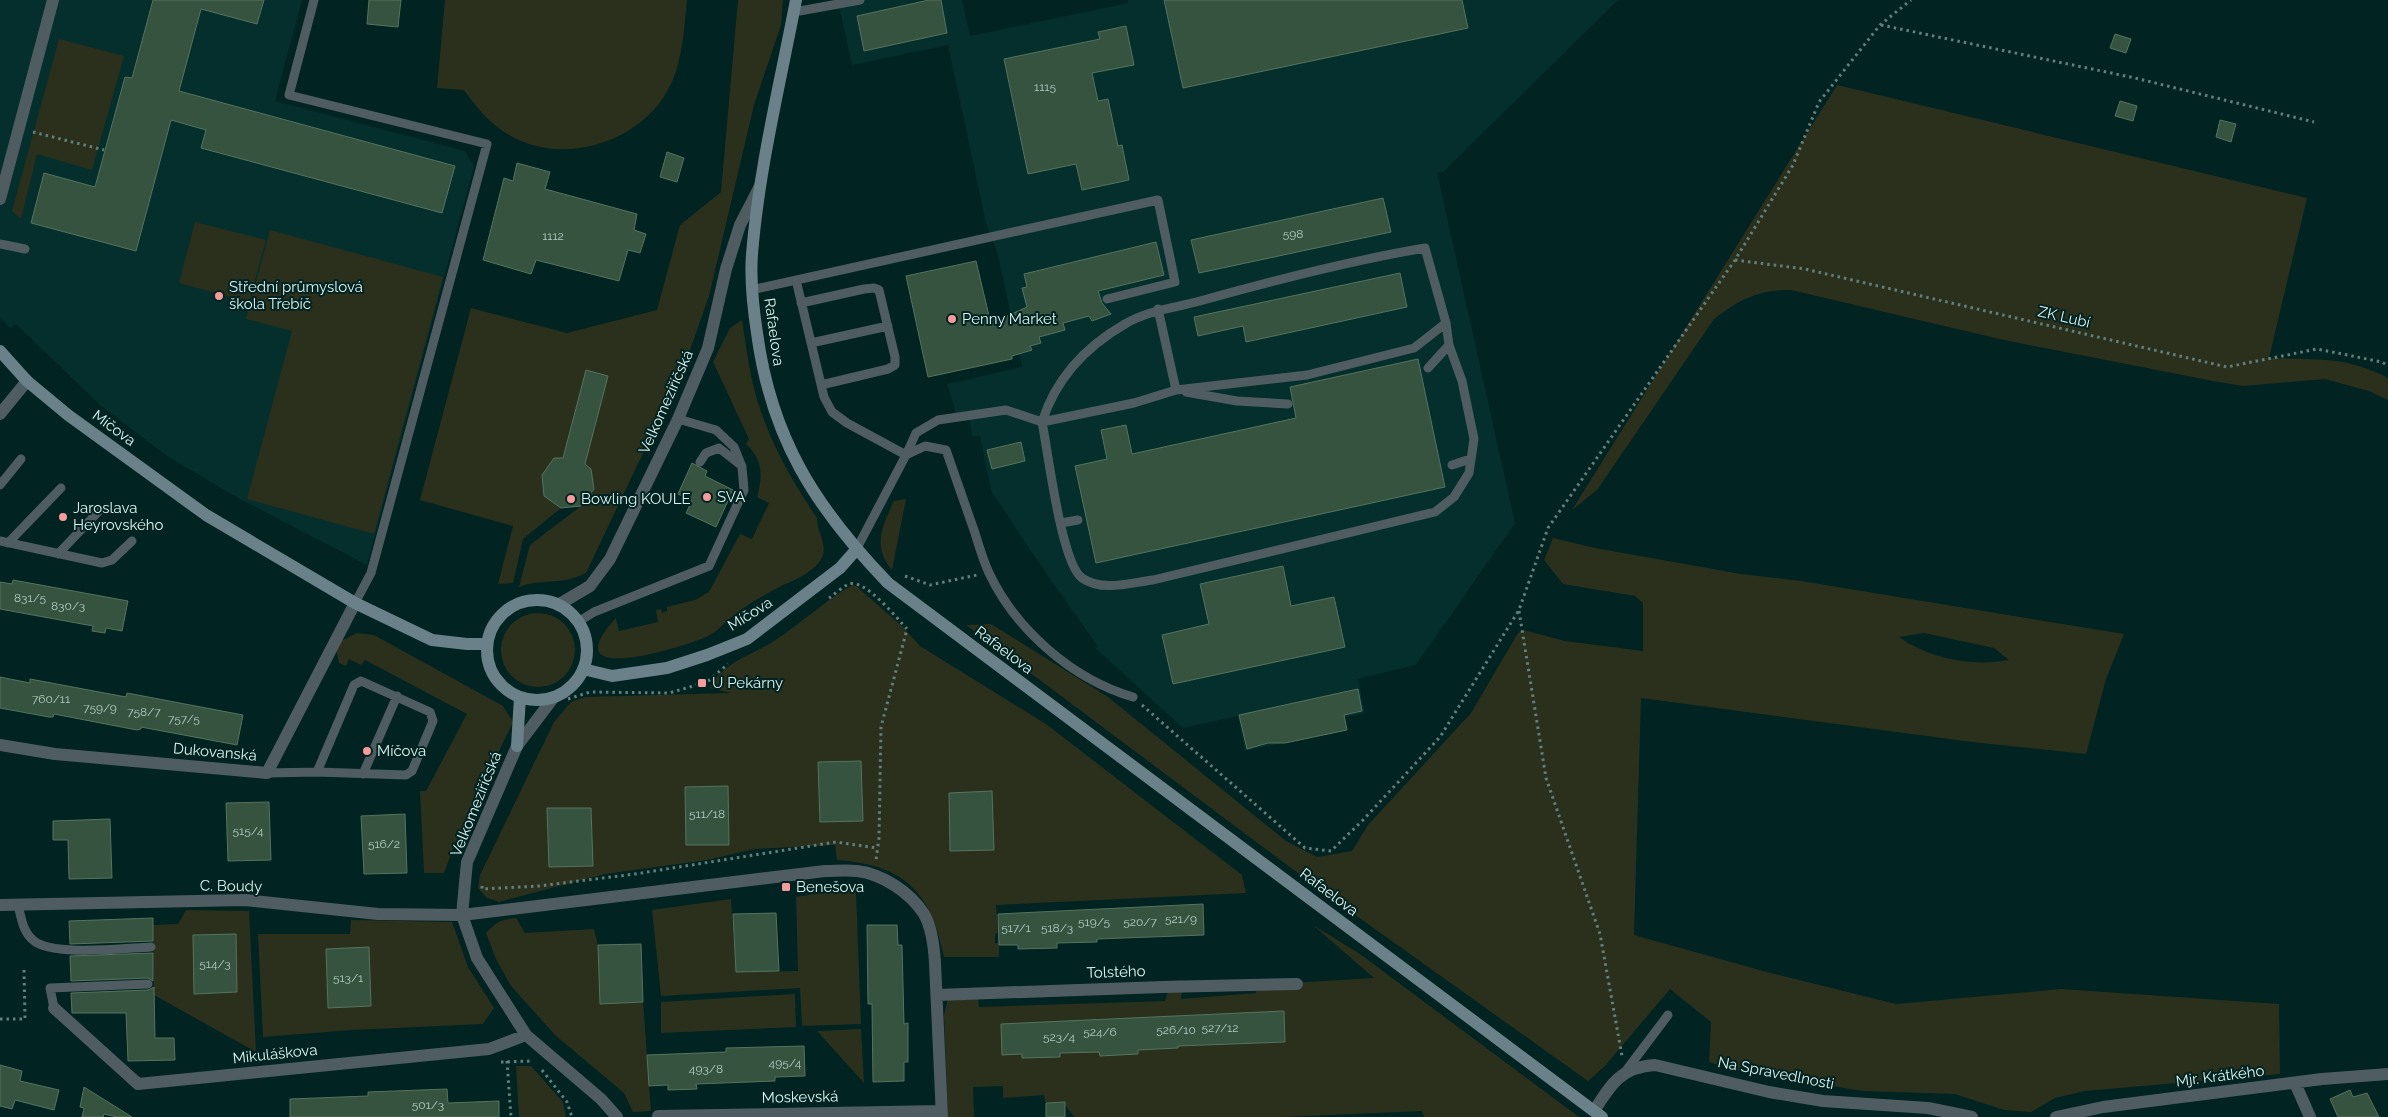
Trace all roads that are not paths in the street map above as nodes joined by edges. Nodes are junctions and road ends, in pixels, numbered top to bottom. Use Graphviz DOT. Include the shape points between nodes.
graph roads {
  1 [pos="52,0"];
  2 [pos="314,0"];
  3 [pos="860,0"];
  4 [pos="795,6"];
  5 [pos="760,186"];
  6 [pos="0,199"];
  7 [pos="0,244"];
  8 [pos="25,249"];
  9 [pos="796,280"];
  10 [pos="751,290"];
  11 [pos="1107,299"];
  12 [pos="1204,300"];
  13 [pos="802,303"];
  14 [pos="1158,309"];
  15 [pos="1207,309"];
  16 [pos="1446,323"];
  17 [pos="888,326"];
  18 [pos="811,343"];
  19 [pos="1449,345"];
  20 [pos="0,351"];
  21 [pos="1428,368"];
  22 [pos="27,381"];
  23 [pos="821,385"];
  24 [pos="1176,390"];
  25 [pos="1288,404"];
  26 [pos="0,414"];
  27 [pos="678,419"];
  28 [pos="1042,422"];
  29 [pos="906,455"];
  30 [pos="21,459"];
  31 [pos="1470,459"];
  32 [pos="700,462"];
  33 [pos="1452,465"];
  34 [pos="742,467"];
  35 [pos="0,485"];
  36 [pos="61,488"];
  37 [pos="98,512"];
  38 [pos="1078,520"];
  39 [pos="1061,524"];
  40 [pos="132,541"];
  41 [pos="4,542"];
  42 [pos="856,550"];
  43 [pos="58,554"];
  44 [pos="355,603"];
  45 [pos="558,605"];
  46 [pos="578,622"];
  47 [pos="487,644"];
  48 [pos="583,669"];
  49 [pos="397,696"];
  50 [pos="520,697"];
  51 [pos="1133,697"];
  52 [pos="559,699"];
  53 [pos="0,746"];
  54 [pos="517,746"];
  55 [pos="317,772"];
  56 [pos="267,773"];
  57 [pos="363,774"];
  58 [pos="0,905"];
  59 [pos="18,905"];
  60 [pos="462,915"];
  61 [pos="151,947"];
  62 [pos="148,984"];
  63 [pos="1297,984"];
  64 [pos="937,996"];
  65 [pos="54,1008"];
  66 [pos="1668,1015"];
  67 [pos="526,1035"];
  68 [pos="1625,1072"];
  69 [pos="2388,1074"];
  70 [pos="2294,1083"];
  71 [pos="941,1114"];
  72 [pos="1598,1114"];
  73 [pos="658,1116"];
  74 [pos="617,1117"];
  75 [pos="1972,1117"];
  76 [pos="2056,1117"];
  77 [pos="2310,1117"];
  1 -- 6 [label="street"];
  2 -- 44 [label="lane" via="289,95 487,144 372,573"];
  3 -- 4 [label="lane"];
  4 -- 5 [label="main road, Rafaelova"];
  5 -- 10 [label="main road, Rafaelova"];
  5 -- 27 [label="street, Velkomeziříčská" via="740,225 708,348"];
  7 -- 8 [label="lane"];
  9 -- 10 [label="lane"];
  9 -- 11 [label="lane" via="1158,200 1175,282"];
  9 -- 13 [label="lane"];
  10 -- 42 [label="main road, Rafaelova" via="760,359 773,410 801,473"];
  12 -- 14 [label="lane"];
  12 -- 15 [label="lane"];
  12 -- 16 [label="lane" via="1272,280 1425,248"];
  13 -- 17 [label="lane" via="874,288 879,290"];
  13 -- 18 [label="lane"];
  14 -- 24 [label="lane"];
  14 -- 28 [label="lane" via="1125,323 1083,353 1061,379"];
  16 -- 19 [label="lane"];
  16 -- 24 [label="lane" via="1414,348 1317,372"];
  17 -- 18 [label="lane"];
  17 -- 23 [label="lane" via="895,365"];
  18 -- 23 [label="lane"];
  19 -- 21 [label="lane"];
  19 -- 31 [label="lane" via="1462,381 1474,439"];
  20 -- 22 [label="main road, Míčova"];
  22 -- 26 [label="street"];
  22 -- 44 [label="main road, Míčova" via="68,415 206,515"];
  23 -- 29 [label="lane" via="832,412"];
  24 -- 25 [label="lane" via="1237,401"];
  24 -- 28 [label="lane" via="1134,403"];
  27 -- 34 [label="lane" via="716,430 734,447"];
  27 -- 45 [label="street, Velkomeziříčská" via="610,559 590,586"];
  28 -- 29 [label="lane" via="1006,410 938,420 916,433"];
  28 -- 39 [label="lane"];
  29 -- 42 [label="lane"];
  29 -- 51 [label="lane" via="925,446 946,450 989,573 1011,608 1037,638 1078,672 1113,691"];
  30 -- 35 [label="lane"];
  31 -- 33 [label="lane"];
  31 -- 39 [label="lane" via="1469,472 1454,497 1435,512 1153,580 1105,587 1081,577 1067,552"];
  32 -- 34 [label="lane" via="706,453 719,448"];
  34 -- 46 [label="lane" via="744,490 710,566 594,612"];
  36 -- 41 [label="lane"];
  37 -- 43 [label="lane"];
  38 -- 39 [label="lane"];
  40 -- 43 [label="lane" via="108,562"];
  41 -- 43 [label="lane"];
  42 -- 48 [label="main road, Míčova" via="840,568 746,639 667,668 612,676"];
  42 -- 72 [label="main road, Rafaelova" via="888,583"];
  44 -- 47 [label="main road, Míčova" via="432,640"];
  44 -- 56 [label="street, Dukovanská"];
  45 -- 46 [label="main road"];
  45 -- 47 [label="main road" via="543,600 512,606 491,629"];
  46 -- 48 [label="main road" via="585,637"];
  47 -- 50 [label="main road" via="488,661 494,676 505,689"];
  48 -- 52 [label="main road, Velkomeziříčská"];
  49 -- 55 [label="lane" via="361,681 354,685"];
  49 -- 57 [label="lane"];
  49 -- 57 [label="lane" via="430,712 434,721 412,772 406,775"];
  50 -- 52 [label="main road"];
  50 -- 54 [label="main road"];
  52 -- 54 [label="street, Velkomeziříčská"];
  53 -- 56 [label="street, Dukovanská"];
  54 -- 60 [label="street, Velkomeziříčská" via="467,862"];
  55 -- 56 [label="lane"];
  55 -- 57 [label="lane"];
  58 -- 59 [label="street, C. Boudy"];
  59 -- 60 [label="street, C. Boudy" via="245,900 378,914"];
  59 -- 61 [label="lane" via="24,927 34,941 60,951"];
  60 -- 64 [label="street" via="825,872 857,872 874,876 901,890 924,914 933,940"];
  60 -- 67 [label="street, Velkomeziříčská" via="477,958"];
  62 -- 65 [label="lane" via="50,988"];
  63 -- 64 [label="street, Tolstého"];
  64 -- 71 [label="street"];
  65 -- 67 [label="street, Mikuláškova" via="138,1084 489,1048"];
  66 -- 68 [label="lane"];
  67 -- 74 [label="street, Velkomeziříčská" via="601,1099"];
  68 -- 72 [label="street" via="1612,1084"];
  68 -- 75 [label="street, Na Spravedlnosti" via="1647,1065 1662,1065 1769,1092 1928,1108"];
  69 -- 70 [label="street, Mjr. Krátkého"];
  70 -- 76 [label="street, Mjr. Krátkého" via="2103,1107"];
  70 -- 77 [label="street"];
  71 -- 73 [label="street, Moskevská"];
}
